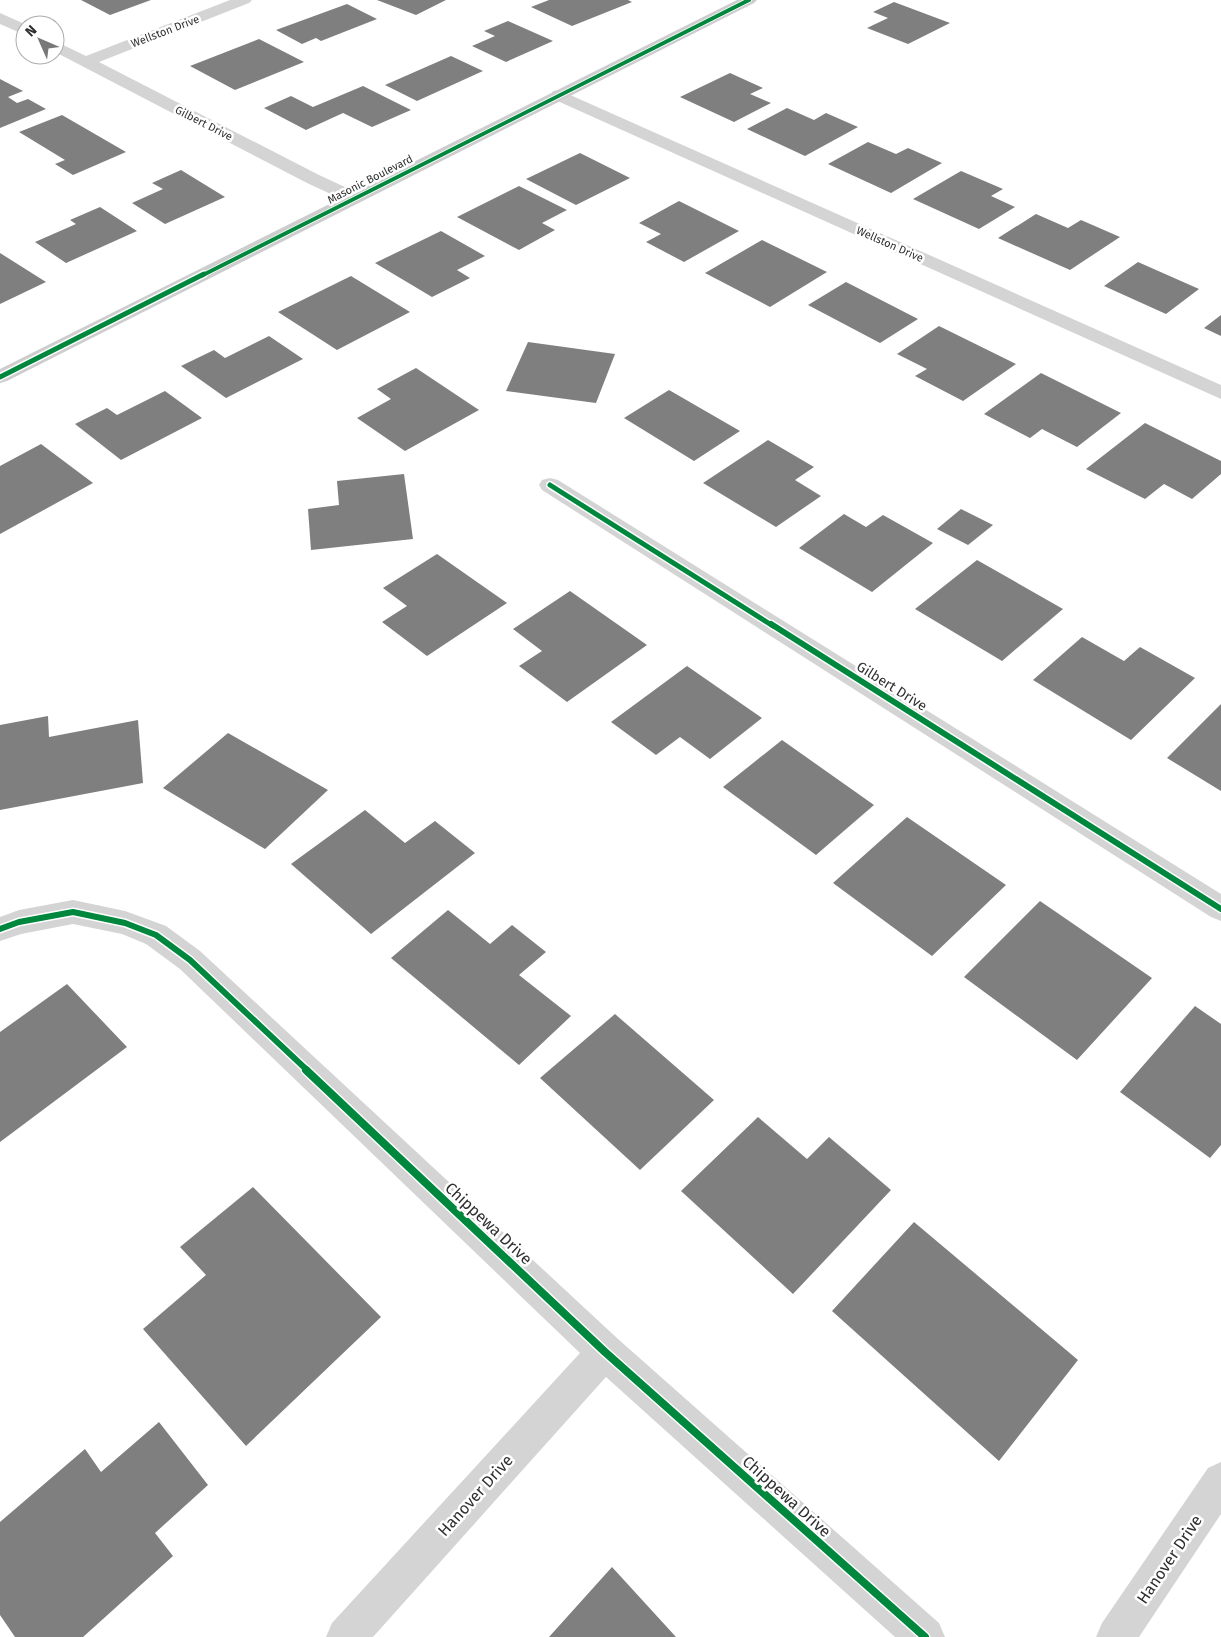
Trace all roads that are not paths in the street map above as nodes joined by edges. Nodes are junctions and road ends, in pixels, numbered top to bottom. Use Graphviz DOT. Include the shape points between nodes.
graph roads {
  1 [pos="244,0"];
  2 [pos="749,0"];
  3 [pos="0,18"];
  4 [pos="15,25"];
  5 [pos="65,51"];
  6 [pos="87,62"];
  7 [pos="559,94"];
  8 [pos="354,198"];
  9 [pos="0,377"];
  10 [pos="1221,393"];
  11 [pos="550,485"];
  12 [pos="1221,909"];
  13 [pos="0,929"];
  14 [pos="605,1352"];
  15 [pos="1221,1481"];
  16 [pos="346,1637"];
  17 [pos="925,1637"];
  18 [pos="1116,1637"];
  1 -- 6 [label="street, Wellston Drive"];
  2 -- 7 [label="street, Masonic Boulevard"];
  3 -- 4 [label="street"];
  5 -- 6 [label="street, Gilbert Drive"];
  6 -- 8 [label="street, Gilbert Drive"];
  7 -- 8 [label="street, Masonic Boulevard"];
  7 -- 10 [label="street, Wellston Drive"];
  8 -- 9 [label="street, Masonic Boulevard"];
  11 -- 12 [label="street, Gilbert Drive"];
  13 -- 14 [label="street, Chippewa Drive" via="19,922 74,912 125,923 156,935 190,960"];
  14 -- 16 [label="street, Hanover Drive"];
  14 -- 17 [label="street, Chippewa Drive"];
  15 -- 18 [label="street, Hanover Drive"];
}
